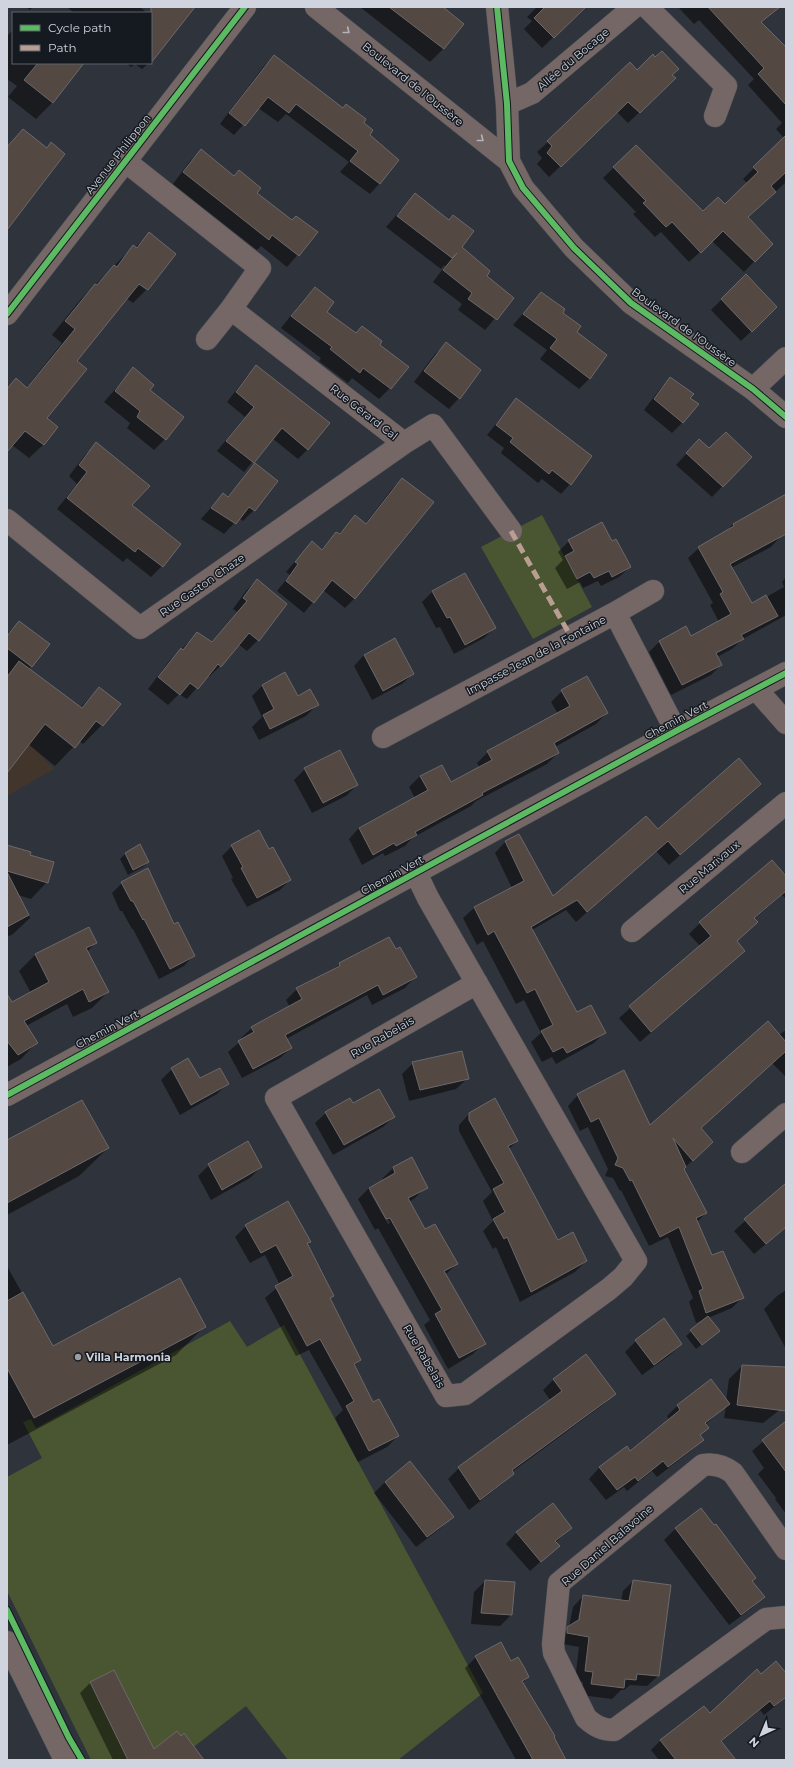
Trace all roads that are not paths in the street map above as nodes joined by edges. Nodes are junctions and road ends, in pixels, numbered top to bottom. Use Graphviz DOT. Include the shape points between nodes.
graph roads {
  1 [pos="246,7"];
  2 [pos="316,7"];
  3 [pos="497,7"];
  4 [pos="634,7"];
  5 [pos="647,7"];
  6 [pos="507,104"];
  7 [pos="715,116"];
  8 [pos="125,161"];
  9 [pos="509,161"];
  10 [pos="231,309"];
  11 [pos="7,314"];
  12 [pos="207,339"];
  13 [pos="786,358"];
  14 [pos="753,389"];
  15 [pos="786,417"];
  16 [pos="404,444"];
  17 [pos="7,520"];
  18 [pos="511,531"];
  19 [pos="653,591"];
  20 [pos="614,613"];
  21 [pos="786,673"];
  22 [pos="756,690"];
  23 [pos="786,723"];
  24 [pos="676,730"];
  25 [pos="383,737"];
  26 [pos="786,803"];
  27 [pos="416,873"];
  28 [pos="632,931"];
  29 [pos="477,983"];
  30 [pos="7,1095"];
  31 [pos="786,1114"];
  32 [pos="742,1152"];
  33 [pos="786,1549"];
  34 [pos="786,1617"];
  35 [pos="7,1642"];
  36 [pos="60,1755"];
  1 -- 8 [label="street, Avenue Philippon"];
  2 -- 9 [label="street, Boulevard de l'Oussère, one-way"];
  3 -- 6 [label="street, Boulevard de l'Oussère"];
  4 -- 6 [label="street, Allée du Bocage" via="532,94"];
  5 -- 7 [label="street" via="726,86"];
  6 -- 9 [label="street, Boulevard de l'Oussère"];
  8 -- 10 [label="street" via="260,268"];
  8 -- 11 [label="street, Avenue Philippon"];
  9 -- 14 [label="street, Boulevard de l'Oussère" via="523,188 574,248 631,303"];
  10 -- 12 [label="street"];
  10 -- 16 [label="street, Rue Gérard Cal"];
  13 -- 14 [label="street"];
  14 -- 15 [label="street, Boulevard de l'Oussère"];
  16 -- 17 [label="street, Rue Gaston Chaze" via="140,628"];
  16 -- 18 [label="street, Rue Gérard Cal" via="433,425"];
  19 -- 20 [label="street"];
  20 -- 24 [label="street, Impasse Jean de la Fontaine"];
  20 -- 25 [label="street, Impasse Jean de la Fontaine"];
  21 -- 22 [label="street, Chemin Vert"];
  22 -- 23 [label="street"];
  22 -- 24 [label="street, Chemin Vert"];
  24 -- 27 [label="street, Chemin Vert"];
  26 -- 28 [label="street, Rue Marivaux"];
  27 -- 29 [label="street, Rue Rabelais"];
  27 -- 30 [label="street, Chemin Vert"];
  29 -- 29 [label="street, Rue Rabelais" via="636,1261 624,1277 609,1289 465,1394 446,1396 276,1098"];
  31 -- 32 [label="street"];
  33 -- 34 [label="street, Rue Daniel Balavoine" via="733,1473 715,1464 703,1465 558,1583 554,1653 586,1718 594,1726 614,1730 766,1619"];
  35 -- 36 [label="street"];
}
